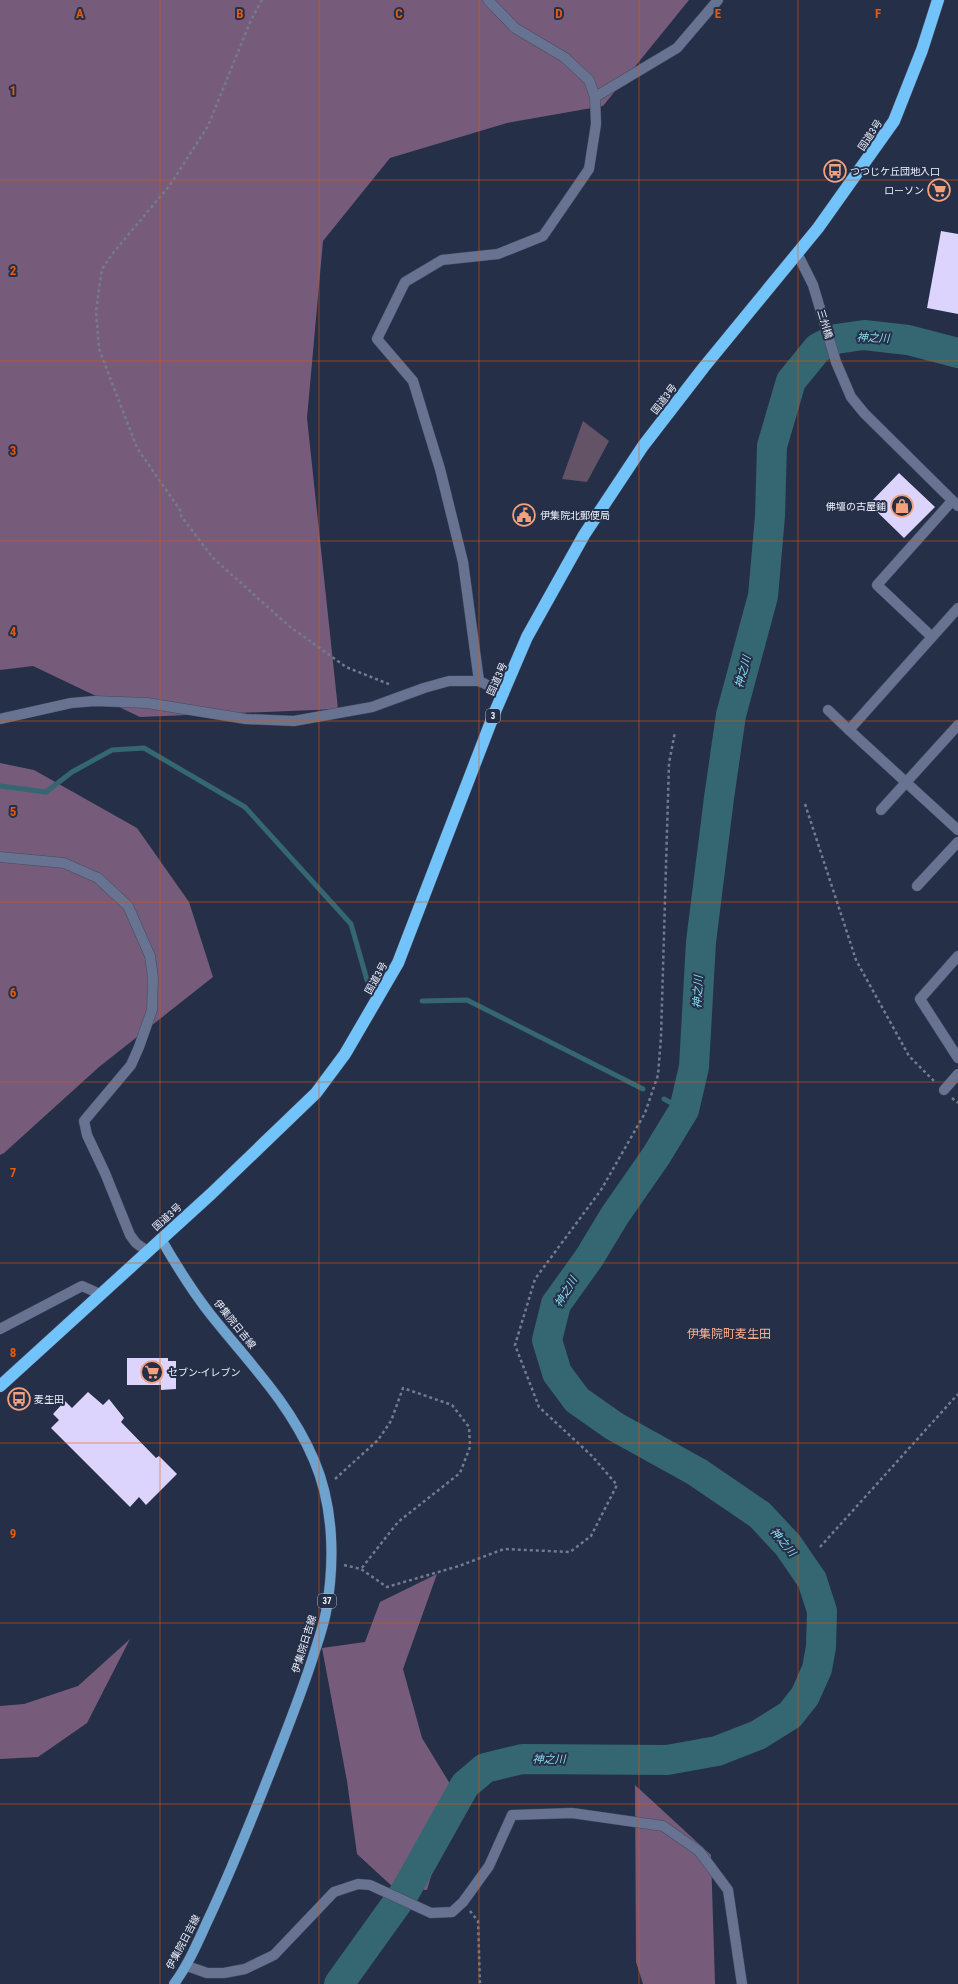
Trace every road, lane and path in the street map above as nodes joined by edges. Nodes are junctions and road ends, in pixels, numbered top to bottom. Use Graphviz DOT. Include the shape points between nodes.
graph roads {
  1 [pos="262,0"];
  2 [pos="488,0"];
  3 [pos="718,0"];
  4 [pos="938,0"];
  5 [pos="595,97"];
  6 [pos="797,253"];
  7 [pos="955,503"];
  8 [pos="958,608"];
  9 [pos="932,637"];
  10 [pos="479,682"];
  11 [pos="414,691"];
  12 [pos="504,693"];
  13 [pos="828,710"];
  14 [pos="0,719"];
  15 [pos="958,725"];
  16 [pos="849,730"];
  17 [pos="675,732"];
  18 [pos="906,783"];
  19 [pos="805,804"];
  20 [pos="881,810"];
  21 [pos="958,830"];
  22 [pos="958,842"];
  23 [pos="0,857"];
  24 [pos="917,886"];
  25 [pos="958,956"];
  26 [pos="958,1058"];
  27 [pos="958,1074"];
  28 [pos="944,1090"];
  29 [pos="958,1103"];
  30 [pos="160,1239"];
  31 [pos="147,1251"];
  32 [pos="100,1294"];
  33 [pos="0,1329"];
  34 [pos="0,1386"];
  35 [pos="958,1394"];
  36 [pos="324,1488"];
  37 [pos="820,1547"];
  38 [pos="332,1561"];
  39 [pos="361,1570"];
  40 [pos="462,1902"];
  41 [pos="187,1966"];
  42 [pos="174,1984"];
  43 [pos="480,1984"];
  44 [pos="742,1984"];
  1 -- 11 [label="path" via="251,20 208,126 170,185 102,269 96,311 100,349 137,448 180,510 181,516 213,558 289,626 346,667 378,682"];
  2 -- 5 [label="street" via="515,28 564,57 589,80"];
  3 -- 5 [label="street" via="677,48"];
  4 -- 6 [label="highway, 国道3号 / 3" via="922,50 894,121"];
  5 -- 10 [label="street" via="596,124 589,169 543,236 498,254 442,260 405,282 377,339 413,381 440,469 463,562"];
  6 -- 7 [label="street, 三州橋" via="813,285 836,362 851,397"];
  6 -- 12 [label="highway, 国道3号 / 3" via="704,367 635,458 584,535 527,637"];
  7 -- 9 [label="street" via="877,586"];
  8 -- 9 [label="street"];
  9 -- 16 [label="street"];
  10 -- 11 [label="street" via="449,681"];
  10 -- 12 [label="street"];
  11 -- 14 [label="street" via="372,707 294,721 246,719 147,702 95,700"];
  12 -- 30 [label="highway, 国道3号 / 3" via="398,963 364,1025 316,1093"];
  13 -- 16 [label="street"];
  15 -- 18 [label="street"];
  16 -- 18 [label="street"];
  17 -- 39 [label="path" via="669,763 658,1075 645,1113 601,1190 535,1278 515,1345 539,1407 592,1456 617,1484 591,1536 570,1552 504,1549 459,1566 387,1587"];
  18 -- 20 [label="street"];
  18 -- 21 [label="street"];
  19 -- 28 [label="path" via="856,960 908,1056"];
  22 -- 24 [label="street"];
  23 -- 31 [label="street" via="64,863 98,878 128,906 150,956 153,978 152,1010 139,1047 131,1065 84,1121 87,1135 130,1235"];
  25 -- 26 [label="street" via="920,999"];
  27 -- 28 [label="street"];
  28 -- 29 [label="path"];
  30 -- 31 [label="highway, 国道3号 / 3"];
  30 -- 36 [label="main road, 伊集院日吉線 / 37" via="210,1314 285,1406 314,1461"];
  31 -- 32 [label="highway, 国道3号 / 3"];
  32 -- 33 [label="street" via="82,1286"];
  32 -- 34 [label="highway, 国道3号 / 3"];
  35 -- 37 [label="path"];
  36 -- 38 [label="main road, 伊集院日吉線 / 37"];
  36 -- 39 [label="path" via="378,1440 391,1421 403,1388 452,1405 469,1427 470,1446 460,1473 398,1522"];
  38 -- 39 [label="path"];
  38 -- 41 [label="main road, 伊集院日吉線 / 37" via="326,1614 305,1681 224,1887"];
  40 -- 41 [label="street" via="452,1912 431,1914 370,1885 358,1884 334,1892 274,1955 245,1969 207,1973"];
  40 -- 43 [label="path" via="478,1921"];
  40 -- 44 [label="street" via="489,1866 512,1815 572,1813 663,1826 699,1851 728,1890"];
  41 -- 42 [label="main road, 伊集院日吉線 / 37"];
}
